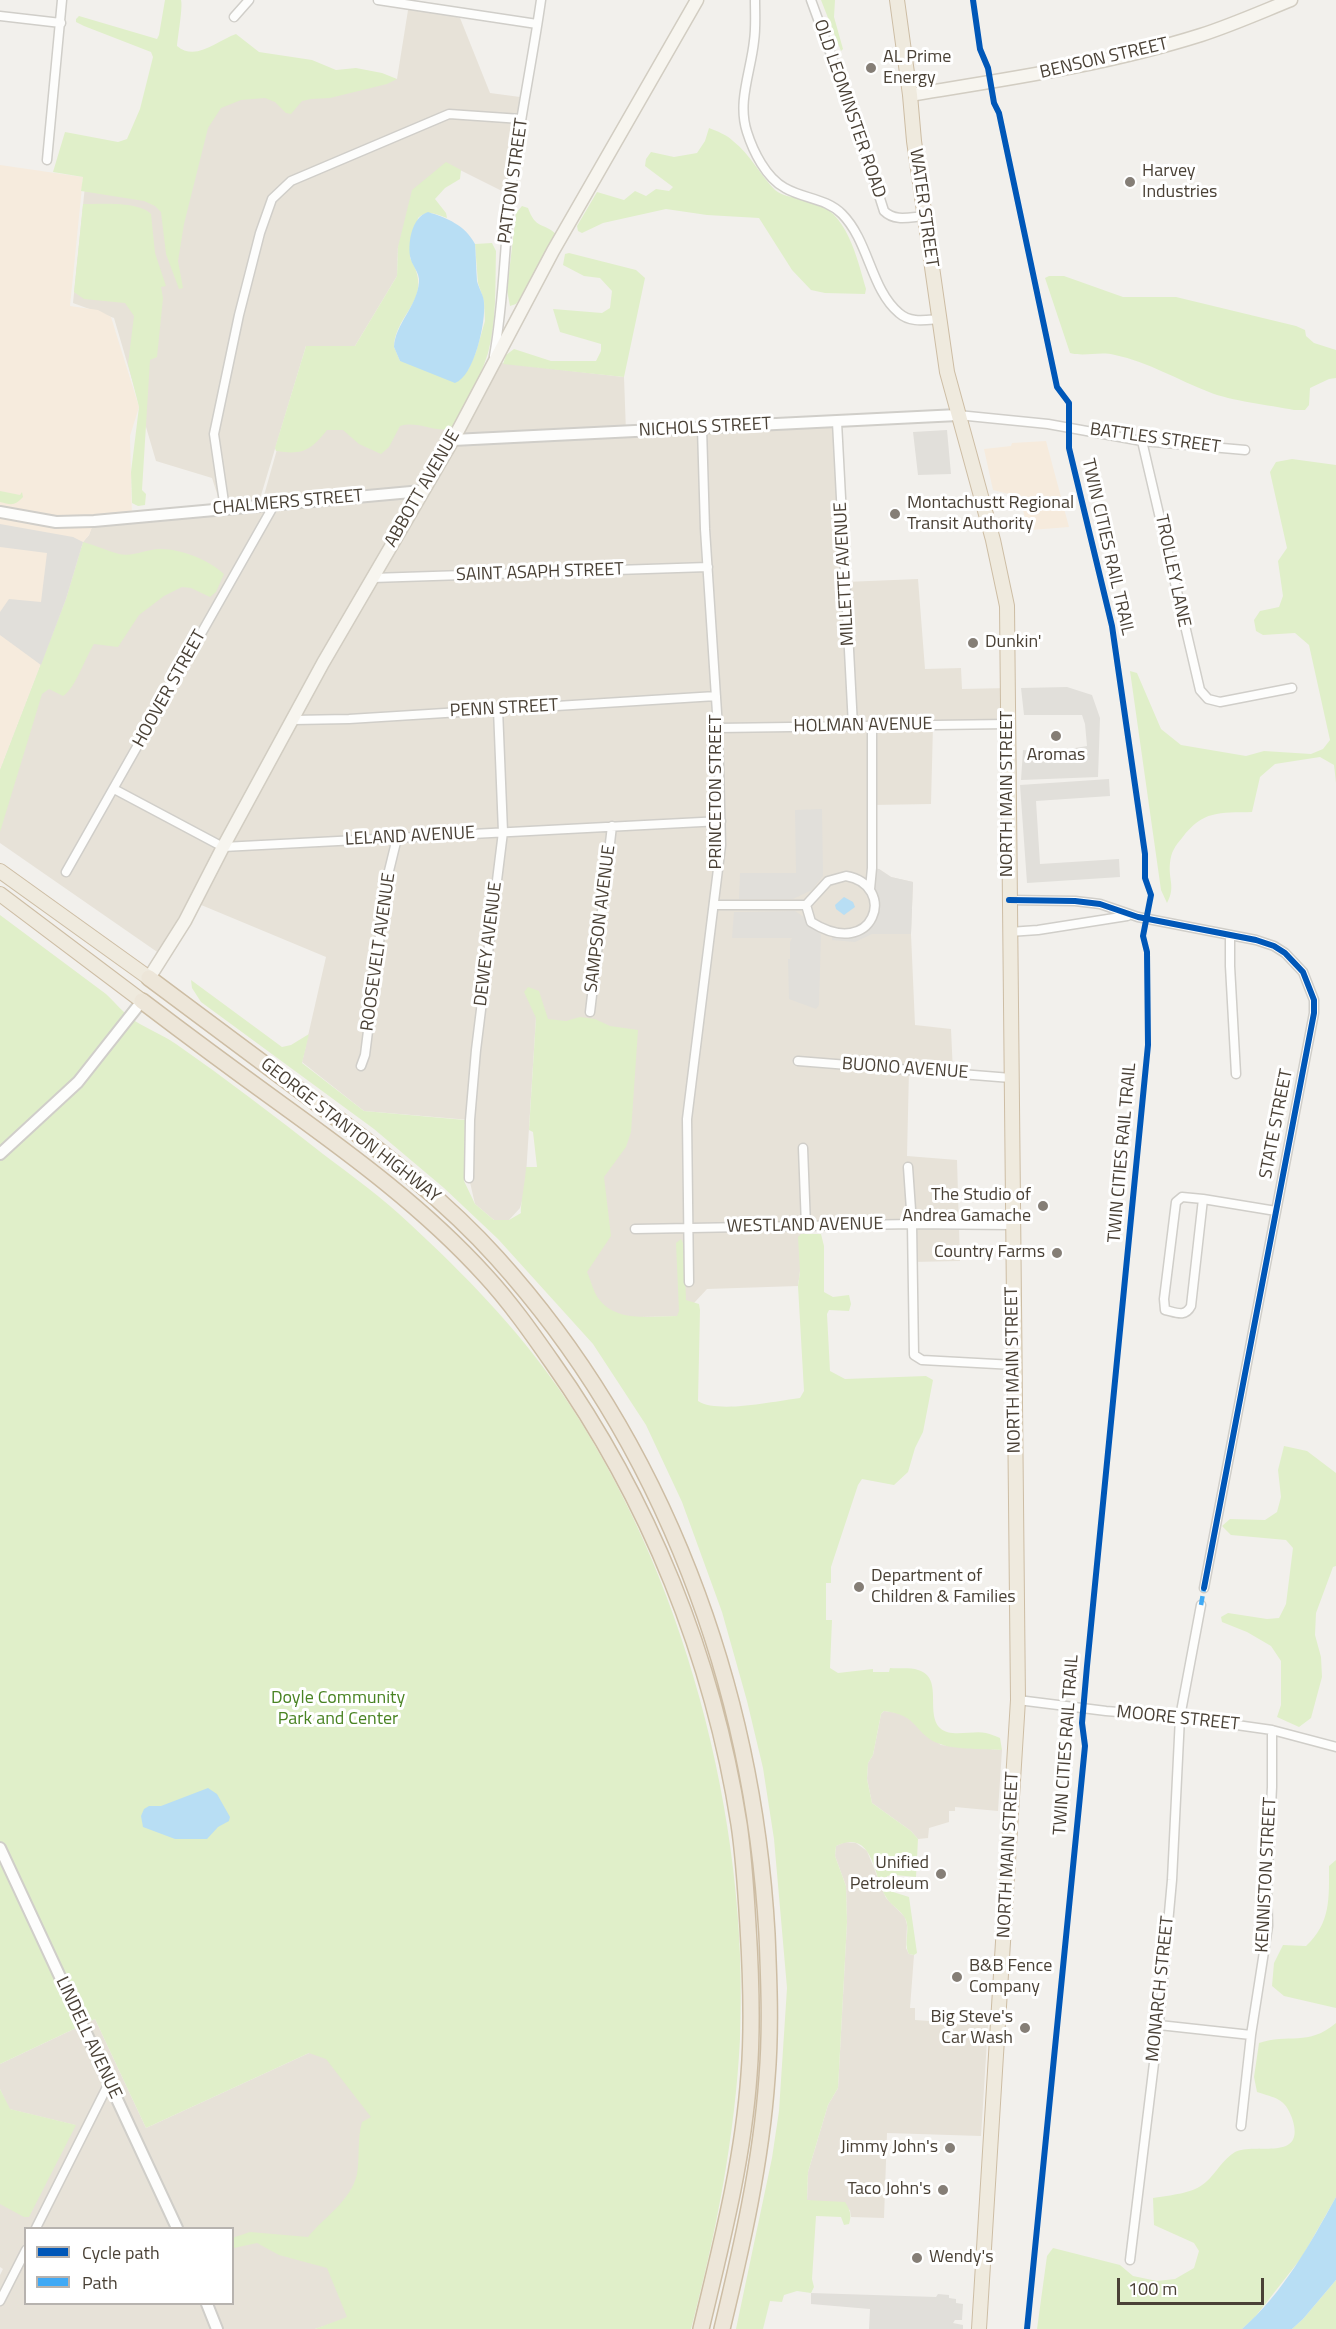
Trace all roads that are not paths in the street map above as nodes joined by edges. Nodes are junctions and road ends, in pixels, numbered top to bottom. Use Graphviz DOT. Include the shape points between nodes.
graph roads {
  1 [pos="62,0"];
  2 [pos="249,0"];
  3 [pos="378,0"];
  4 [pos="541,0"];
  5 [pos="697,0"];
  6 [pos="755,0"];
  7 [pos="811,0"];
  8 [pos="897,0"];
  9 [pos="1291,0"];
  10 [pos="1276,3"];
  11 [pos="0,16"];
  12 [pos="234,17"];
  13 [pos="61,23"];
  14 [pos="537,24"];
  15 [pos="910,95"];
  16 [pos="521,119"];
  17 [pos="47,160"];
  18 [pos="924,216"];
  19 [pos="939,319"];
  20 [pos="492,362"];
  21 [pos="957,416"];
  22 [pos="837,422"];
  23 [pos="702,428"];
  24 [pos="453,440"];
  25 [pos="1142,441"];
  26 [pos="1245,450"];
  27 [pos="422,491"];
  28 [pos="273,505"];
  29 [pos="225,509"];
  30 [pos="0,512"];
  31 [pos="708,567"];
  32 [pos="372,578"];
  33 [pos="1292,688"];
  34 [pos="716,696"];
  35 [pos="498,709"];
  36 [pos="293,720"];
  37 [pos="1008,724"];
  38 [pos="853,726"];
  39 [pos="872,726"];
  40 [pos="718,728"];
  41 [pos="114,789"];
  42 [pos="721,821"];
  43 [pos="612,826"];
  44 [pos="503,832"];
  45 [pos="397,838"];
  46 [pos="223,847"];
  47 [pos="0,871"];
  48 [pos="66,872"];
  49 [pos="870,889"];
  50 [pos="0,894"];
  51 [pos="1009,900"];
  52 [pos="714,905"];
  53 [pos="806,905"];
  54 [pos="1132,915"];
  55 [pos="1009,932"];
  56 [pos="1230,936"];
  57 [pos="149,978"];
  58 [pos="142,1001"];
  59 [pos="590,1012"];
  60 [pos="798,1061"];
  61 [pos="361,1066"];
  62 [pos="1236,1074"];
  63 [pos="1011,1078"];
  64 [pos="803,1148"];
  65 [pos="0,1154"];
  66 [pos="908,1167"];
  67 [pos="469,1178"];
  68 [pos="1203,1199"];
  69 [pos="1276,1211"];
  70 [pos="912,1224"];
  71 [pos="1012,1225"];
  72 [pos="806,1226"];
  73 [pos="688,1227"];
  74 [pos="635,1229"];
  75 [pos="689,1282"];
  76 [pos="1014,1365"];
  77 [pos="1204,1588"];
  78 [pos="1201,1605"];
  79 [pos="1018,1700"];
  80 [pos="1180,1717"];
  81 [pos="1272,1730"];
  82 [pos="1336,1746"];
  83 [pos="0,1848"];
  84 [pos="1159,2025"];
  85 [pos="1251,2035"];
  86 [pos="109,2083"];
  87 [pos="1241,2126"];
  88 [pos="37,2227"];
  89 [pos="176,2227"];
  90 [pos="24,2254"];
  91 [pos="1130,2260"];
  92 [pos="0,2301"];
  93 [pos="207,2305"];
  94 [pos="217,2329"];
  95 [pos="701,2329"];
  96 [pos="722,2329"];
  97 [pos="979,2329"];
  1 -- 13 [label="street"];
  2 -- 12 [label="street"];
  3 -- 14 [label="street"];
  4 -- 14 [label="street, PATTON STREET"];
  5 -- 20 [label="main road, ABBOTT AVENUE"];
  6 -- 19 [label="street" via="755,39 743,118 765,168 784,188 817,198 843,215 901,315 920,321"];
  7 -- 18 [label="street, OLD LEOMINSTER ROAD" via="884,211 897,218"];
  8 -- 15 [label="highway, WATER STREET"];
  9 -- 10 [label="main road, BENSON STREET"];
  10 -- 15 [label="main road, BENSON STREET" via="1203,34 1154,49 1047,74"];
  11 -- 13 [label="street"];
  13 -- 17 [label="street"];
  14 -- 16 [label="street, PATTON STREET"];
  15 -- 18 [label="highway, WATER STREET"];
  16 -- 20 [label="street, PATTON STREET" via="502,267 500,321"];
  16 -- 29 [label="street" via="449,114 291,182 272,199 260,233 214,434"];
  18 -- 19 [label="highway, WATER STREET"];
  19 -- 21 [label="highway, WATER STREET"];
  20 -- 24 [label="main road, ABBOTT AVENUE"];
  21 -- 22 [label="street, NICHOLS STREET"];
  21 -- 25 [label="street, BATTLES STREET" via="1048,424"];
  21 -- 37 [label="highway, NORTH MAIN STREET" via="993,540 1007,606"];
  22 -- 23 [label="street, NICHOLS STREET"];
  22 -- 38 [label="street, MILLETTE AVENUE"];
  23 -- 24 [label="street, NICHOLS STREET"];
  23 -- 31 [label="street, PRINCETON STREET"];
  24 -- 27 [label="main road, ABBOTT AVENUE"];
  25 -- 26 [label="street, BATTLES STREET"];
  25 -- 33 [label="street, TROLLEY LANE" via="1200,690 1208,699 1220,702"];
  27 -- 28 [label="street, CHALMERS STREET"];
  27 -- 32 [label="main road, ABBOTT AVENUE"];
  28 -- 29 [label="street, CHALMERS STREET"];
  28 -- 41 [label="street, HOOVER STREET"];
  29 -- 30 [label="street, CHALMERS STREET" via="67,522"];
  31 -- 32 [label="street, SAINT ASAPH STREET"];
  31 -- 34 [label="street, PRINCETON STREET"];
  32 -- 36 [label="main road, ABBOTT AVENUE"];
  34 -- 35 [label="street, PENN STREET"];
  34 -- 40 [label="street, PRINCETON STREET"];
  35 -- 36 [label="street, PENN STREET"];
  35 -- 44 [label="street, DEWEY AVENUE"];
  36 -- 46 [label="main road, ABBOTT AVENUE"];
  37 -- 39 [label="street, HOLMAN AVENUE"];
  37 -- 51 [label="highway, NORTH MAIN STREET"];
  38 -- 39 [label="street, HOLMAN AVENUE"];
  38 -- 40 [label="street, HOLMAN AVENUE"];
  39 -- 49 [label="street"];
  40 -- 42 [label="street, PRINCETON STREET"];
  41 -- 46 [label="street"];
  41 -- 48 [label="street, HOOVER STREET"];
  42 -- 43 [label="street, LELAND AVENUE"];
  42 -- 52 [label="street, PRINCETON STREET"];
  43 -- 44 [label="street, LELAND AVENUE"];
  43 -- 59 [label="street, SAMPSON AVENUE"];
  44 -- 45 [label="street, LELAND AVENUE"];
  44 -- 67 [label="street, DEWEY AVENUE" via="476,1050"];
  45 -- 46 [label="street, LELAND AVENUE"];
  45 -- 61 [label="street, ROOSEVELT AVENUE" via="387,879"];
  46 -- 57 [label="main road, ABBOTT AVENUE" via="185,921"];
  47 -- 57 [label="highway, GEORGE STANTON HIGHWAY"];
  49 -- 53 [label="street" via="855,878 836,877"];
  49 -- 53 [label="street" via="874,898 872,917 852,934 833,933 815,925 808,918"];
  50 -- 58 [label="highway, GEORGE STANTON HIGHWAY"];
  51 -- 54 [label="street, STATE STREET" via="1100,904"];
  51 -- 55 [label="highway, NORTH MAIN STREET"];
  52 -- 53 [label="street"];
  52 -- 73 [label="street, PRINCETON STREET" via="688,1099"];
  54 -- 55 [label="street"];
  54 -- 56 [label="street, STATE STREET"];
  55 -- 63 [label="highway, NORTH MAIN STREET"];
  56 -- 62 [label="street"];
  56 -- 69 [label="street, STATE STREET" via="1256,940 1285,953 1303,972 1314,1000"];
  57 -- 96 [label="highway, GEORGE STANTON HIGHWAY" via="393,1161 434,1195 495,1256 562,1338 610,1412 639,1460 688,1566 710,1626 753,1800 765,1895 770,1987 760,2149"];
  58 -- 65 [label="street" via="78,1082"];
  58 -- 95 [label="highway, GEORGE STANTON HIGHWAY" via="370,1170 435,1224 484,1274 582,1405 620,1470 668,1571 692,1633 726,1758 739,1826 752,1988 749,2076 741,2141"];
  60 -- 63 [label="street, BUONO AVENUE"];
  63 -- 71 [label="highway, NORTH MAIN STREET"];
  64 -- 72 [label="street"];
  66 -- 70 [label="street"];
  68 -- 68 [label="street" via="1182,1197 1176,1202 1165,1310 1183,1314 1191,1306"];
  68 -- 69 [label="street"];
  69 -- 77 [label="street, STATE STREET"];
  70 -- 71 [label="street, WESTLAND AVENUE"];
  70 -- 72 [label="street, WESTLAND AVENUE"];
  70 -- 76 [label="street" via="915,1357"];
  71 -- 76 [label="highway, NORTH MAIN STREET"];
  72 -- 73 [label="street, WESTLAND AVENUE"];
  73 -- 74 [label="street, WESTLAND AVENUE"];
  73 -- 75 [label="street, PRINCETON STREET"];
  76 -- 79 [label="highway, NORTH MAIN STREET"];
  78 -- 80 [label="street"];
  79 -- 80 [label="street, MOORE STREET"];
  79 -- 97 [label="highway, NORTH MAIN STREET"];
  80 -- 81 [label="street, MOORE STREET"];
  80 -- 84 [label="street, MONARCH STREET" via="1172,1880"];
  81 -- 82 [label="street, MOORE STREET"];
  81 -- 85 [label="street, KENNISTON STREET" via="1268,1926"];
  83 -- 86 [label="street, LINDELL AVENUE"];
  84 -- 85 [label="street"];
  84 -- 91 [label="street, MONARCH STREET"];
  85 -- 87 [label="street, KENNISTON STREET"];
  86 -- 88 [label="street"];
  86 -- 89 [label="street, LINDELL AVENUE"];
  90 -- 92 [label="street"];
  93 -- 94 [label="street"];
}
